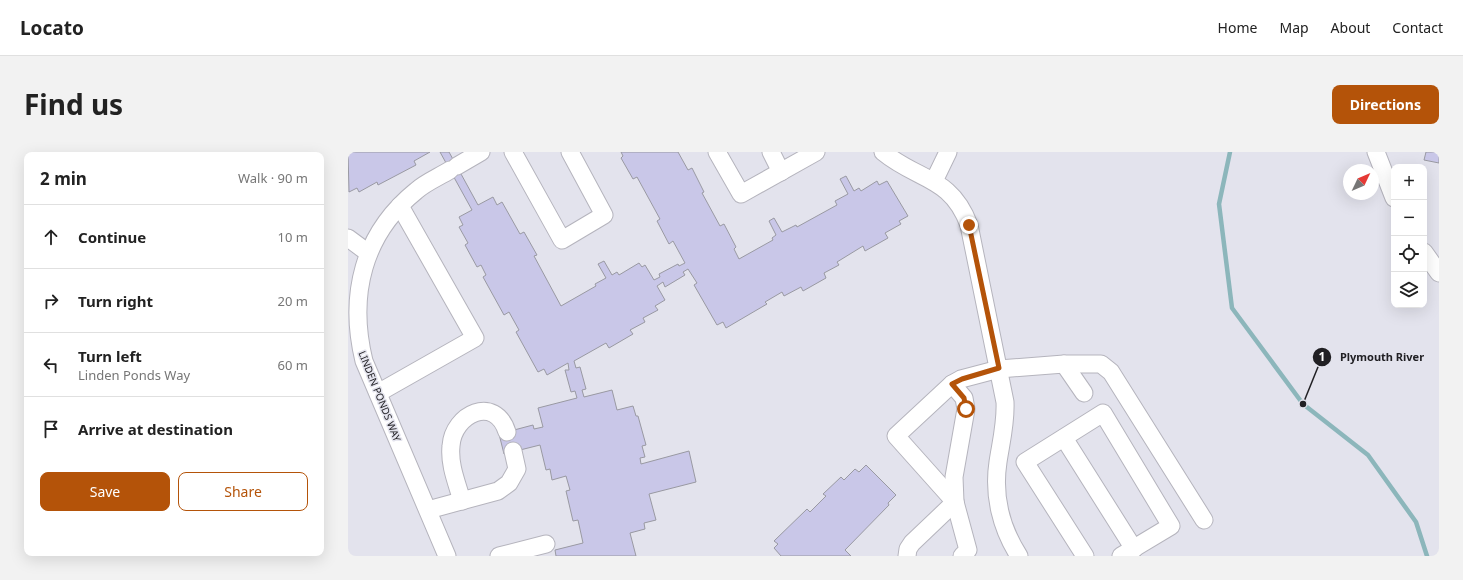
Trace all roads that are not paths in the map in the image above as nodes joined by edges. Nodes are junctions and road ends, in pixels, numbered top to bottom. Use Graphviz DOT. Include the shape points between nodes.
graph roads {
  1 [pos="481,152"];
  2 [pos="513,152"];
  3 [pos="570,152"];
  4 [pos="717,152"];
  5 [pos="770,152"];
  6 [pos="816,152"];
  7 [pos="883,152"];
  8 [pos="1376,152"];
  9 [pos="946,153"];
  10 [pos="781,172"];
  11 [pos="934,181"];
  12 [pos="1391,190"];
  13 [pos="400,206"];
  14 [pos="348,238"];
  15 [pos="368,252"];
  16 [pos="1427,256"];
  17 [pos="1439,273"];
  18 [pos="1064,364"];
  19 [pos="999,368"];
  20 [pos="952,384"];
  21 [pos="1084,393"];
  22 [pos="378,394"];
  23 [pos="507,432"];
  24 [pos="1064,438"];
  25 [pos="513,451"];
  26 [pos="462,501"];
  27 [pos="955,502"];
  28 [pos="428,510"];
  29 [pos="1204,520"];
  30 [pos="546,544"];
  31 [pos="1128,552"];
  32 [pos="447,556"];
  33 [pos="499,556"];
  34 [pos="907,556"];
  35 [pos="962,556"];
  36 [pos="1019,556"];
  37 [pos="1085,556"];
  1 -- 13 [label="street, LINDEN PONDS WAY" via="417,190"];
  2 -- 3 [label="street" via="562,240 604,214"];
  4 -- 10 [label="street" via="741,194"];
  5 -- 10 [label="street"];
  6 -- 10 [label="street"];
  7 -- 11 [label="street"];
  8 -- 12 [label="street"];
  9 -- 11 [label="street"];
  11 -- 19 [label="street" via="952,194 969,225"];
  13 -- 15 [label="street, LINDEN PONDS WAY" via="381,228"];
  13 -- 22 [label="street" via="475,338"];
  14 -- 15 [label="street"];
  15 -- 22 [label="street, LINDEN PONDS WAY" via="357,290 356,328 364,361"];
  16 -- 17 [label="street"];
  18 -- 19 [label="street"];
  18 -- 21 [label="street"];
  18 -- 29 [label="street" via="1101,364 1111,372"];
  19 -- 20 [label="street"];
  19 -- 36 [label="street" via="1006,420 998,463 997,497 1006,532"];
  20 -- 27 [label="street" via="964,398 966,409 954,478"];
  20 -- 27 [label="street" via="896,436"];
  22 -- 28 [label="street, LINDEN PONDS WAY"];
  23 -- 26 [label="street" via="504,422 497,415 487,411 474,413 463,419 455,430 450,445 452,464"];
  24 -- 31 [label="street"];
  24 -- 31 [label="street" via="1103,413 1171,526"];
  24 -- 37 [label="street" via="1025,462"];
  25 -- 26 [label="street" via="517,469 509,483 498,491"];
  26 -- 28 [label="street"];
  27 -- 34 [label="street" via="912,543"];
  27 -- 35 [label="street" via="968,550"];
  28 -- 32 [label="street, LINDEN PONDS WAY"];
  30 -- 33 [label="street"];
}
